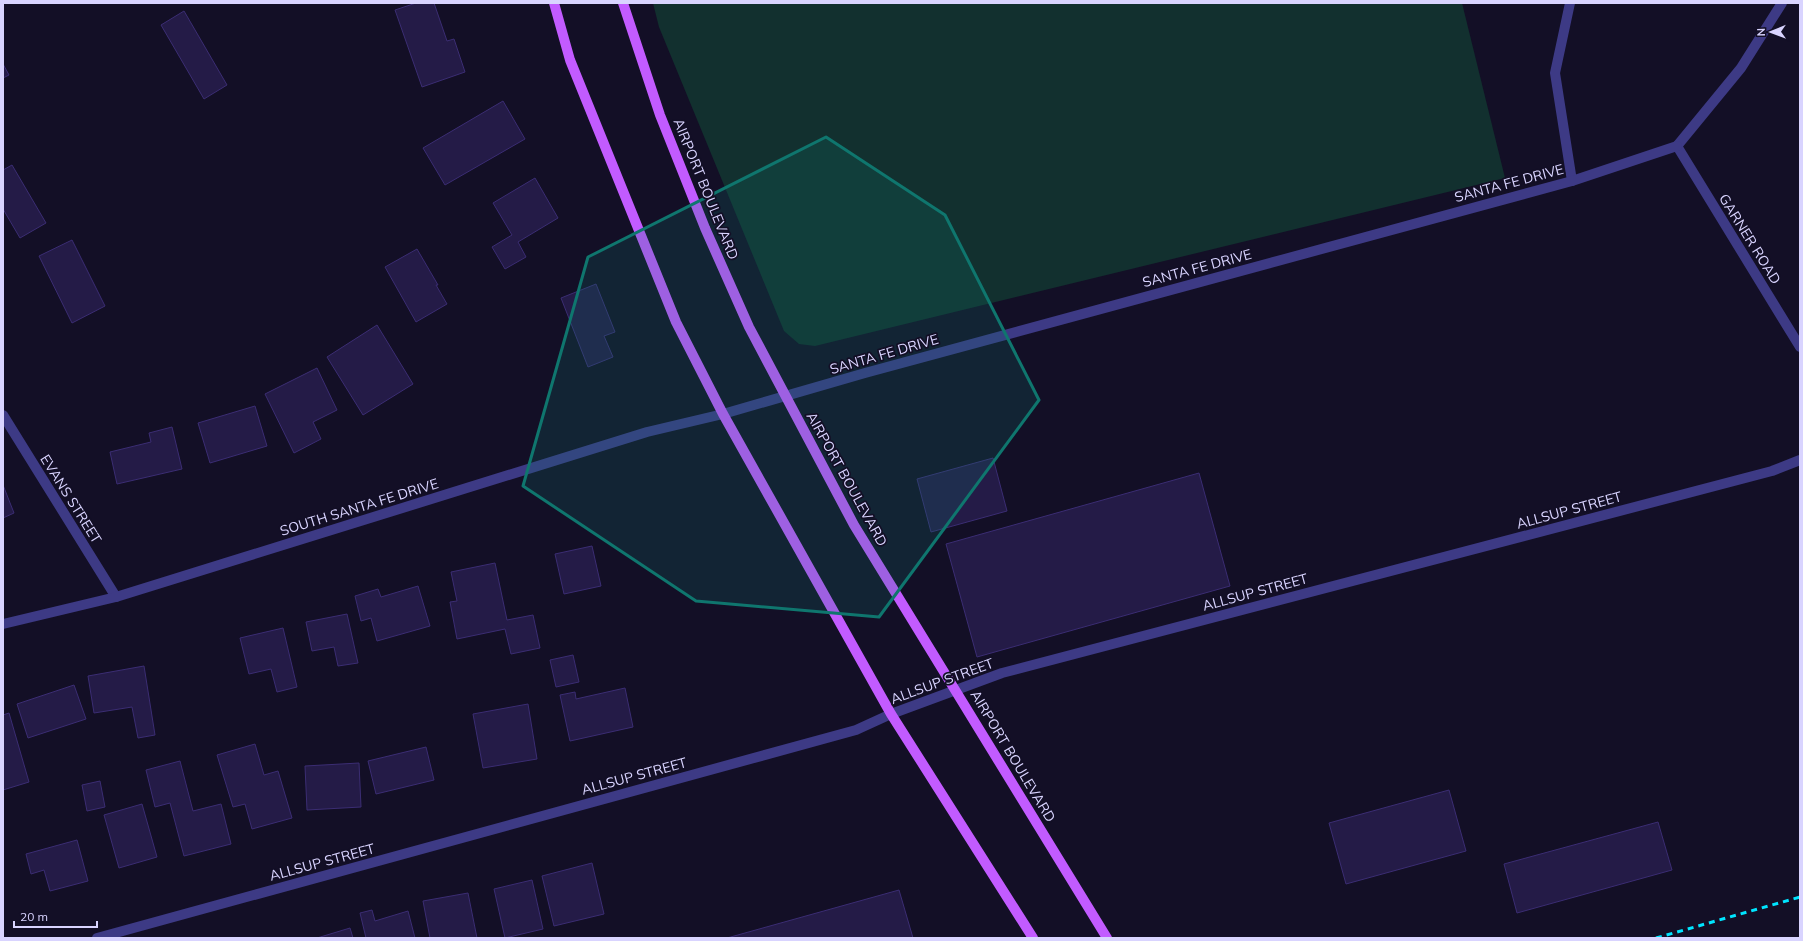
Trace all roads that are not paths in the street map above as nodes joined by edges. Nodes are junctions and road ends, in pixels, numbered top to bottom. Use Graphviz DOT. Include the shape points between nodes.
graph roads {
  1 [pos="554,3"];
  2 [pos="623,3"];
  3 [pos="1570,3"];
  4 [pos="1782,3"];
  5 [pos="1677,146"];
  6 [pos="1572,181"];
  7 [pos="1800,347"];
  8 [pos="787,397"];
  9 [pos="723,414"];
  10 [pos="3,416"];
  11 [pos="1800,460"];
  12 [pos="116,597"];
  13 [pos="3,624"];
  14 [pos="957,691"];
  15 [pos="891,714"];
  16 [pos="98,938"];
  17 [pos="1034,938"];
  18 [pos="1107,938"];
  1 -- 9 [label="main road" via="570,60 676,322"];
  2 -- 8 [label="main road, AIRPORT BOULEVARD" via="660,116 705,228 749,327"];
  3 -- 6 [label="street" via="1555,73"];
  4 -- 5 [label="street" via="1741,68"];
  5 -- 6 [label="street, SANTA FE DRIVE"];
  5 -- 7 [label="street, GARNER ROAD"];
  6 -- 8 [label="street, SANTA FE DRIVE" via="865,373"];
  8 -- 9 [label="street, SANTA FE DRIVE"];
  8 -- 14 [label="main road, AIRPORT BOULEVARD" via="854,525"];
  9 -- 12 [label="street, SOUTH SANTA FE DRIVE" via="647,432"];
  9 -- 15 [label="main road"];
  10 -- 12 [label="street, EVANS STREET"];
  11 -- 14 [label="street, ALLSUP STREET" via="1772,471 1002,674"];
  12 -- 13 [label="street, SOUTH SANTA FE DRIVE"];
  14 -- 15 [label="street, ALLSUP STREET"];
  14 -- 18 [label="main road, AIRPORT BOULEVARD"];
  15 -- 16 [label="street, ALLSUP STREET" via="856,730"];
  15 -- 17 [label="main road"];
}
